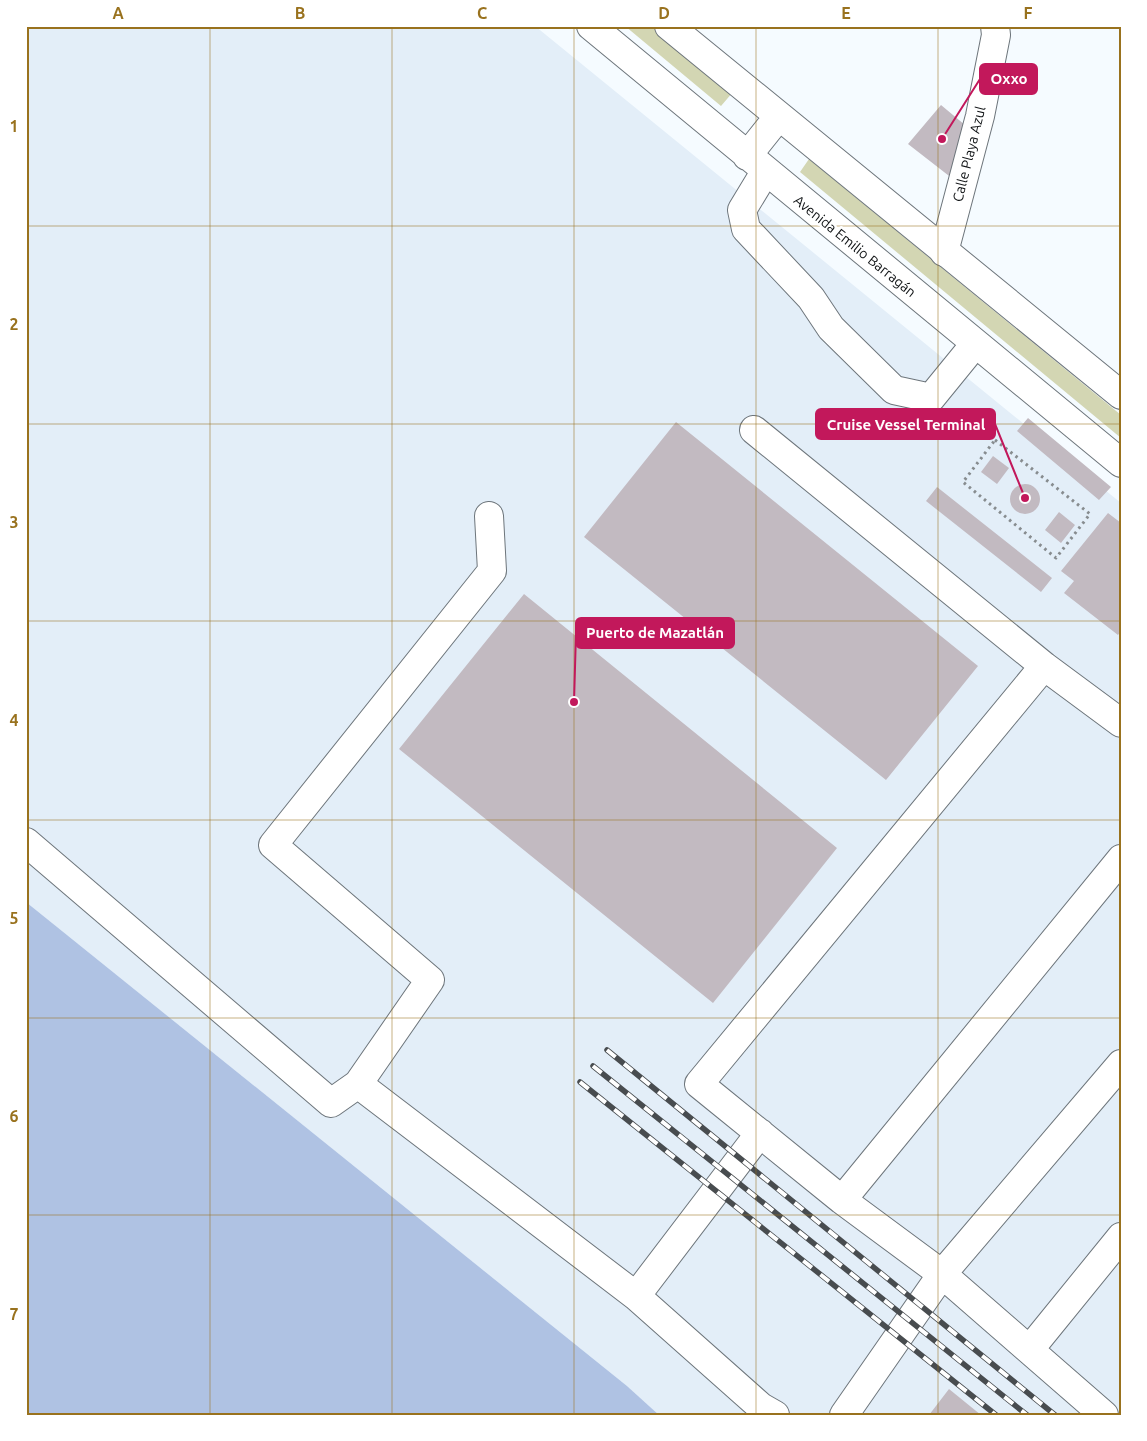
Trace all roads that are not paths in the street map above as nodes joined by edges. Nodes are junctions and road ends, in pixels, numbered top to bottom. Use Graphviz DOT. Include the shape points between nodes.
graph roads {
  1 [pos="591,26"];
  2 [pos="669,26"];
  3 [pos="995,26"];
  4 [pos="779,116"];
  5 [pos="756,164"];
  6 [pos="944,252"];
  7 [pos="975,344"];
  8 [pos="1121,395"];
  9 [pos="754,430"];
  10 [pos="1121,463"];
  11 [pos="489,516"];
  12 [pos="1044,666"];
  13 [pos="1121,722"];
  14 [pos="26,842"];
  15 [pos="1121,859"];
  16 [pos="1121,1064"];
  17 [pos="358,1084"];
  18 [pos="760,1133"];
  19 [pos="842,1200"];
  20 [pos="1121,1237"];
  21 [pos="942,1274"];
  22 [pos="636,1296"];
  23 [pos="1030,1348"];
  24 [pos="764,1412"];
  25 [pos="844,1415"];
  26 [pos="1104,1415"];
  1 -- 5 [label="main road, Avenida Emilio Barragán"];
  2 -- 4 [label="main road"];
  3 -- 6 [label="main road, Calle Playa Azul" via="980,116"];
  4 -- 5 [label="main road"];
  4 -- 6 [label="main road"];
  5 -- 7 [label="main road, Avenida Emilio Barragán"];
  5 -- 7 [label="main road" via="742,210 746,229 811,298 831,328 894,390 932,398"];
  6 -- 8 [label="main road"];
  7 -- 10 [label="main road, Avenida Emilio Barragán"];
  9 -- 12 [label="main road"];
  11 -- 17 [label="main road" via="492,571 273,845 430,980"];
  12 -- 13 [label="main road"];
  12 -- 18 [label="main road" via="699,1084"];
  14 -- 17 [label="main road" via="331,1103"];
  15 -- 19 [label="main road"];
  16 -- 21 [label="main road"];
  17 -- 22 [label="main road"];
  18 -- 19 [label="main road"];
  18 -- 22 [label="main road"];
  19 -- 21 [label="main road"];
  20 -- 23 [label="main road"];
  21 -- 23 [label="main road"];
  21 -- 25 [label="main road"];
  22 -- 24 [label="main road"];
  23 -- 26 [label="main road"];
}
